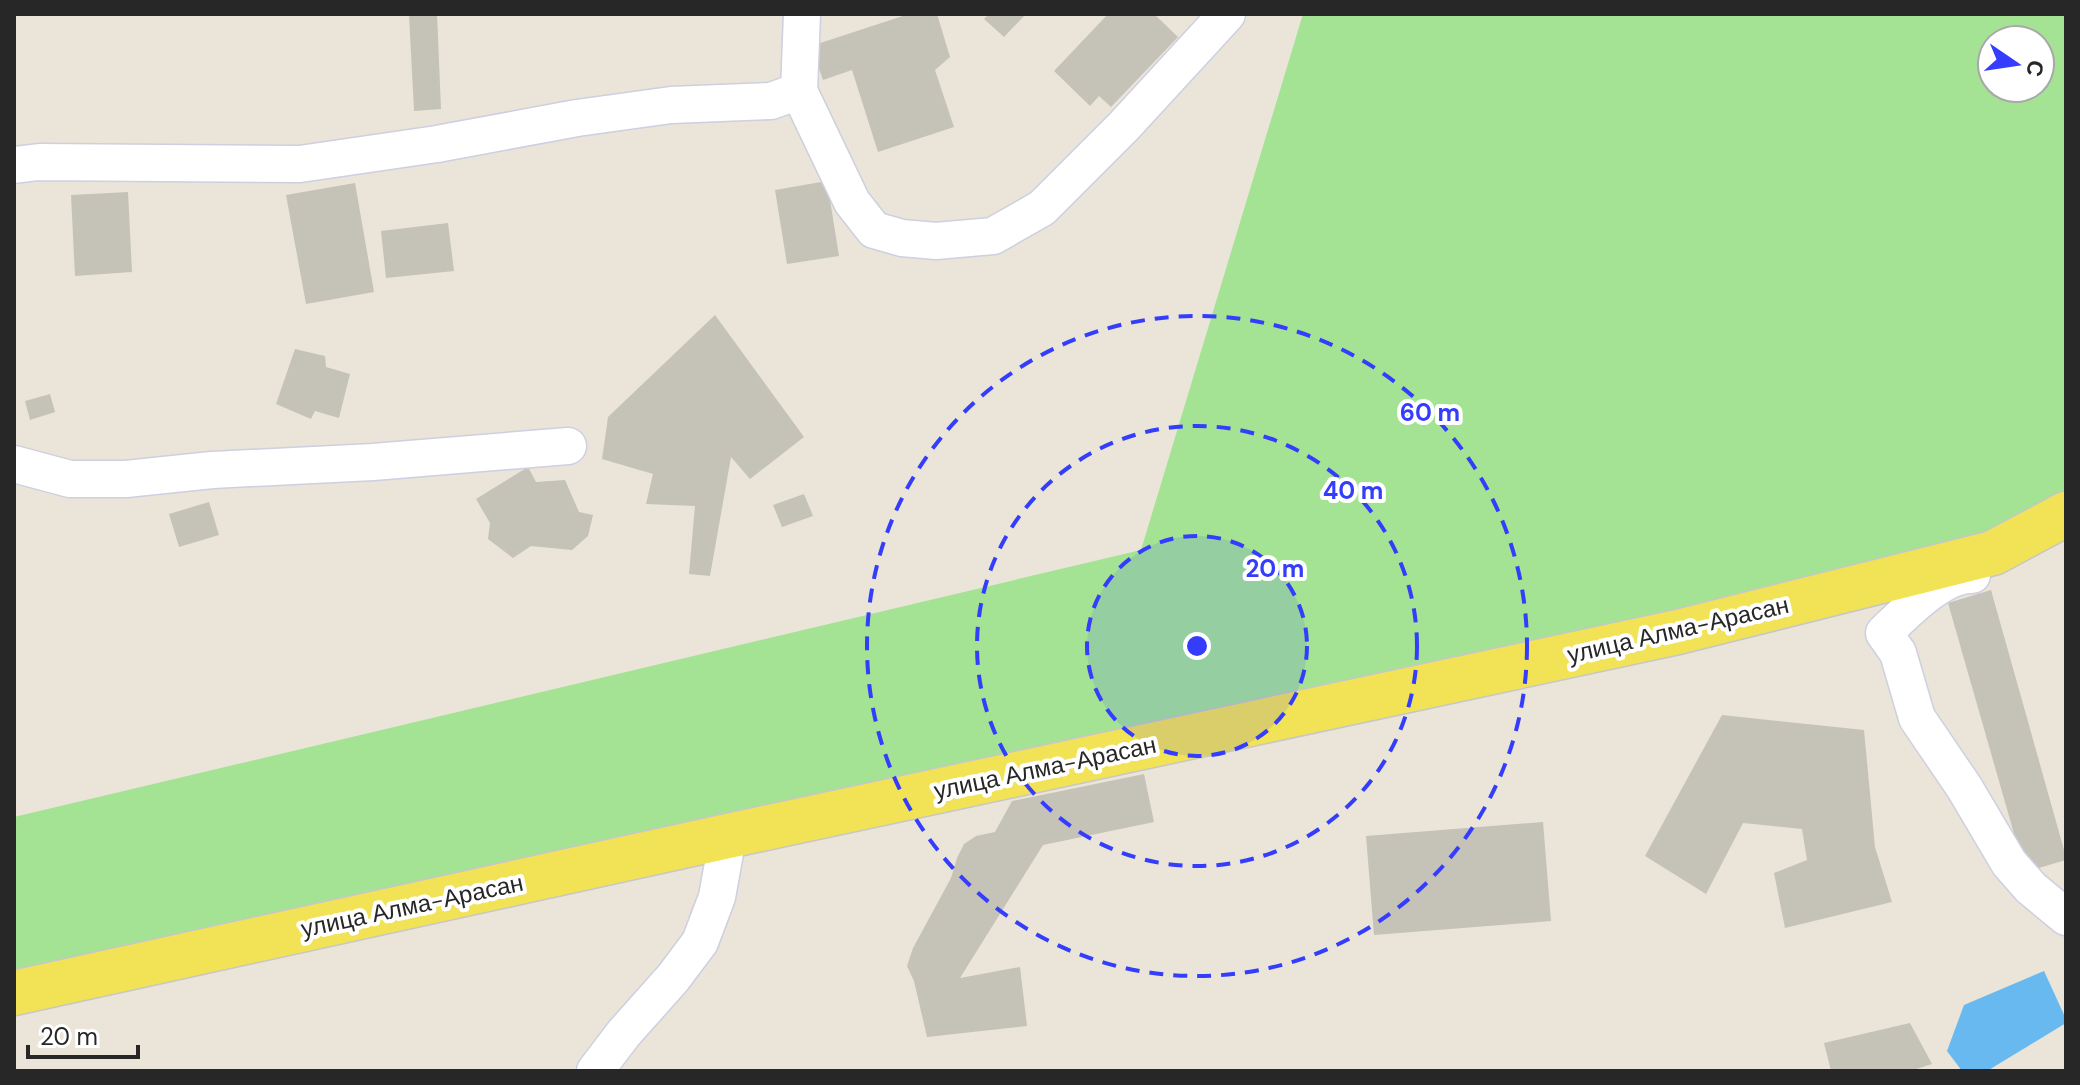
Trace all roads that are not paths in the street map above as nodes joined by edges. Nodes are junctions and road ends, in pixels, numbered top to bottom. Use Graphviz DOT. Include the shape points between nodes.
graph roads {
  1 [pos="802,14"];
  2 [pos="1227,14"];
  3 [pos="799,91"];
  4 [pos="14,165"];
  5 [pos="568,446"];
  6 [pos="14,464"];
  7 [pos="2066,514"];
  8 [pos="1993,553"];
  9 [pos="728,836"];
  10 [pos="2066,917"];
  11 [pos="14,993"];
  12 [pos="595,1071"];
  1 -- 3 [label="lane"];
  2 -- 3 [label="lane" via="1042,208 993,236 936,241 874,230 852,202"];
  3 -- 4 [label="lane" via="771,101 671,105 300,164"];
  5 -- 6 [label="lane" via="126,479 70,479"];
  7 -- 8 [label="main road, улица Алма-Арасан"];
  8 -- 9 [label="main road, улица Алма-Арасан" via="1678,632"];
  8 -- 10 [label="lane" via="1996,570 1988,576 1964,575 1927,593 1884,633 1898,653 1917,718 2009,863"];
  9 -- 11 [label="main road, улица Алма-Арасан"];
  9 -- 12 [label="lane" via="717,897 700,942"];
}
